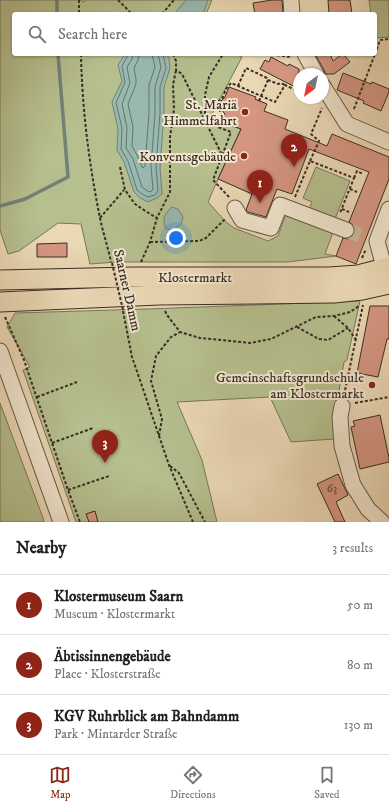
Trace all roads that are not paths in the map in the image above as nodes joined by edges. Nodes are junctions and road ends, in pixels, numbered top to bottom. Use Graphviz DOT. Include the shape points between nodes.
graph roads {
  1 [pos="291,0"];
  2 [pos="292,12"];
  3 [pos="306,56"];
  4 [pos="313,68"];
  5 [pos="329,96"];
  6 [pos="389,142"];
  7 [pos="235,208"];
  8 [pos="389,208"];
  9 [pos="340,228"];
  10 [pos="388,276"];
  11 [pos="0,280"];
  12 [pos="1,307"];
  13 [pos="0,351"];
  14 [pos="342,406"];
  15 [pos="61,522"];
  16 [pos="382,522"];
  1 -- 2 [label="street"];
  3 -- 4 [label="street"];
  5 -- 6 [label="street" via="347,124"];
  7 -- 9 [label="street" via="242,220 271,228 280,205"];
  8 -- 10 [label="street" via="371,239"];
  10 -- 11 [label="main road, Klostermarkt" via="358,274 329,277"];
  10 -- 12 [label="main road, Klostermarkt" via="362,290 334,293 159,295"];
  13 -- 15 [label="street"];
  14 -- 16 [label="street" via="342,446 353,485 368,509"];
}
